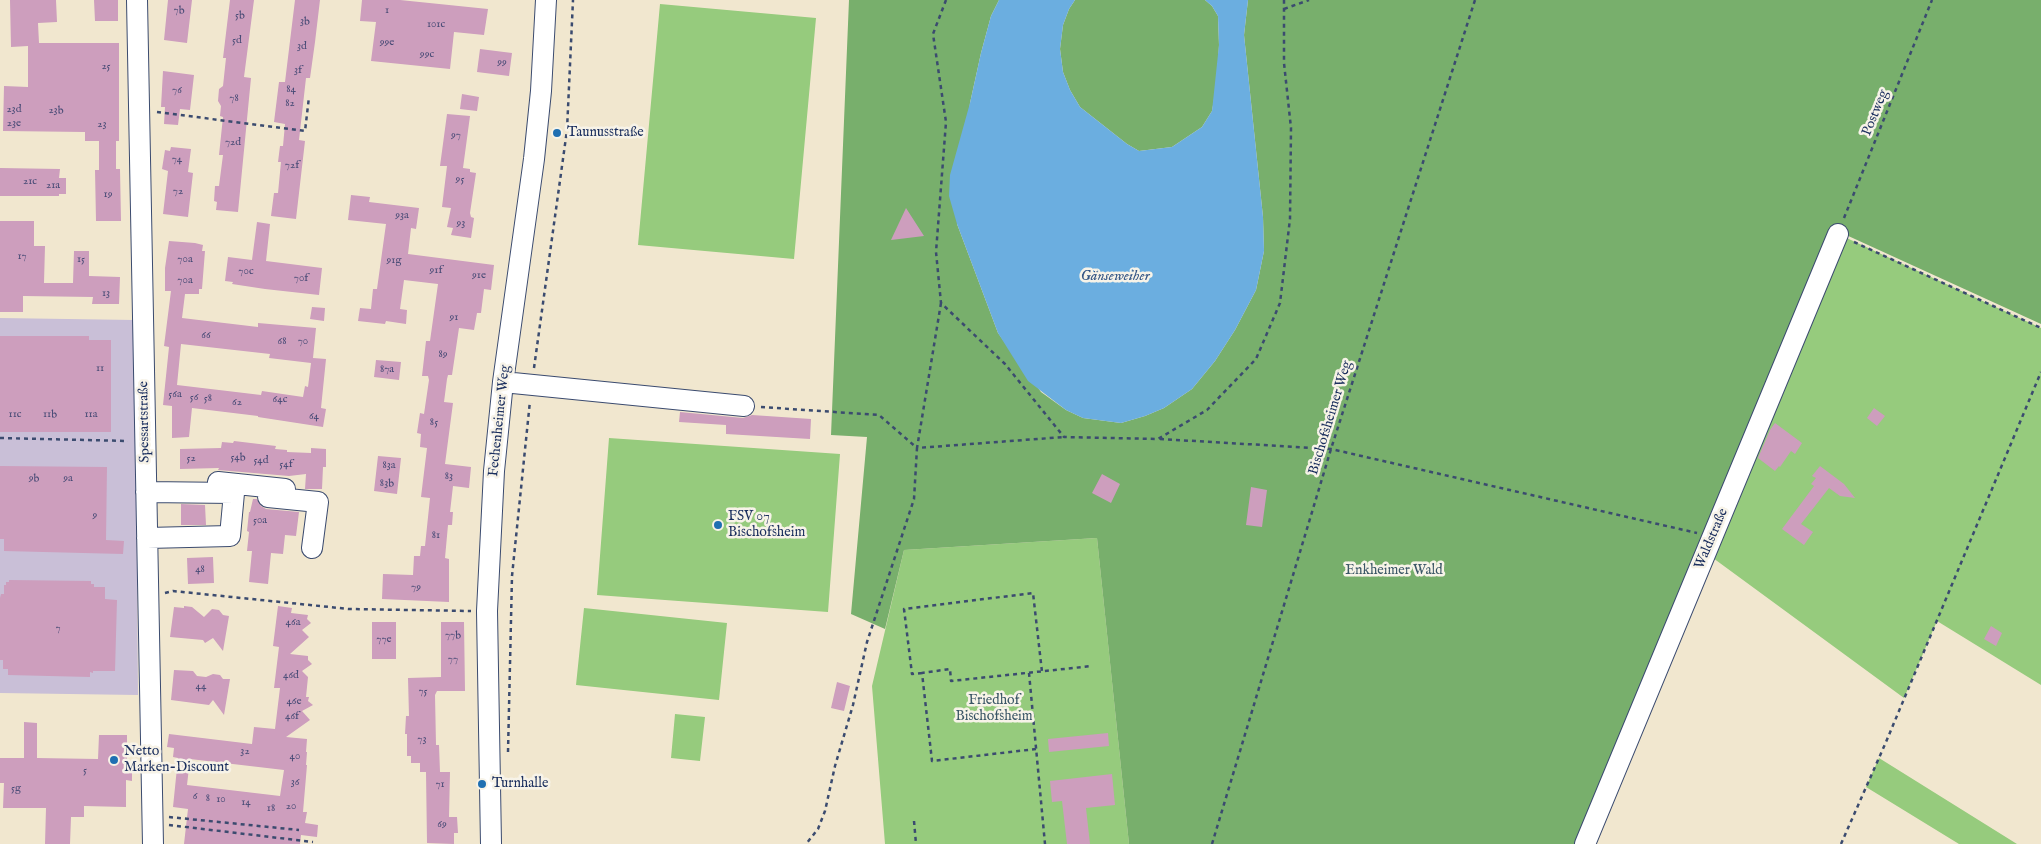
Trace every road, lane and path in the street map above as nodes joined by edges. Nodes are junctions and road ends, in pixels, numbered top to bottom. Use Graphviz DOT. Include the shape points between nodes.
graph roads {
  1 [pos="137,0"];
  2 [pos="546,0"];
  3 [pos="573,0"];
  4 [pos="946,0"];
  5 [pos="1284,0"];
  6 [pos="1309,0"];
  7 [pos="1474,0"];
  8 [pos="1932,0"];
  9 [pos="1284,9"];
  10 [pos="309,97"];
  11 [pos="138,109"];
  12 [pos="1838,234"];
  13 [pos="941,303"];
  14 [pos="2041,328"];
  15 [pos="2041,372"];
  16 [pos="503,382"];
  17 [pos="531,386"];
  18 [pos="744,406"];
  19 [pos="1064,437"];
  20 [pos="0,438"];
  21 [pos="1158,438"];
  22 [pos="144,442"];
  23 [pos="916,448"];
  24 [pos="1332,449"];
  25 [pos="146,486"];
  26 [pos="285,489"];
  27 [pos="234,494"];
  28 [pos="1713,537"];
  29 [pos="147,538"];
  30 [pos="312,548"];
  31 [pos="148,598"];
  32 [pos="487,611"];
  33 [pos="1092,666"];
  34 [pos="1042,672"];
  35 [pos="922,673"];
  36 [pos="1029,673"];
  37 [pos="1036,749"];
  38 [pos="508,755"];
  39 [pos="152,819"];
  40 [pos="914,822"];
  41 [pos="299,830"];
  42 [pos="312,842"];
  43 [pos="153,844"];
  44 [pos="491,844"];
  45 [pos="806,844"];
  46 [pos="916,844"];
  47 [pos="1045,844"];
  48 [pos="1212,844"];
  49 [pos="1585,844"];
  50 [pos="1841,844"];
  1 -- 11 [label="street, Spessartstraße"];
  2 -- 16 [label="street, Fechenheimer Weg" via="535,151"];
  3 -- 17 [label="path" via="567,130"];
  4 -- 13 [label="path" via="933,34 946,122 936,252"];
  5 -- 9 [label="path"];
  6 -- 9 [label="path"];
  7 -- 24 [label="path, Bischofsheimer Weg"];
  8 -- 12 [label="path, Postweg"];
  9 -- 21 [label="path" via="1284,63 1291,128 1290,219 1280,303 1256,359 1207,410"];
  10 -- 11 [label="path" via="305,131"];
  11 -- 22 [label="street, Spessartstraße"];
  12 -- 14 [label="path"];
  12 -- 28 [label="street, Waldstraße"];
  13 -- 19 [label="path" via="1005,364"];
  13 -- 23 [label="path"];
  15 -- 50 [label="path"];
  16 -- 17 [label="street"];
  16 -- 32 [label="street, Fechenheimer Weg" via="494,470"];
  17 -- 18 [label="street"];
  17 -- 38 [label="path" via="512,576"];
  18 -- 23 [label="path" via="879,415"];
  19 -- 21 [label="path"];
  19 -- 23 [label="path"];
  20 -- 22 [label="path"];
  21 -- 24 [label="path"];
  22 -- 25 [label="street, Spessartstraße"];
  23 -- 45 [label="path" via="914,499 867,642 854,705 825,811 818,829"];
  24 -- 28 [label="path"];
  24 -- 48 [label="path, Bischofsheimer Weg"];
  25 -- 26 [label="street" via="208,481"];
  25 -- 27 [label="street"];
  25 -- 29 [label="street, Spessartstraße"];
  27 -- 29 [label="street" via="230,536"];
  27 -- 30 [label="street" via="318,502"];
  28 -- 49 [label="street, Waldstraße"];
  29 -- 31 [label="street, Spessartstraße"];
  31 -- 32 [label="path" via="174,591 349,609"];
  31 -- 39 [label="street, Spessartstraße"];
  32 -- 44 [label="street, Fechenheimer Weg"];
  33 -- 34 [label="path"];
  34 -- 35 [label="path" via="1033,593 904,608 912,674"];
  34 -- 36 [label="path"];
  35 -- 36 [label="path" via="950,669 951,681"];
  35 -- 37 [label="path" via="932,761"];
  36 -- 37 [label="path"];
  37 -- 47 [label="path"];
  39 -- 41 [label="path"];
  39 -- 42 [label="path"];
  39 -- 43 [label="street, Spessartstraße"];
  40 -- 46 [label="path"];
}
